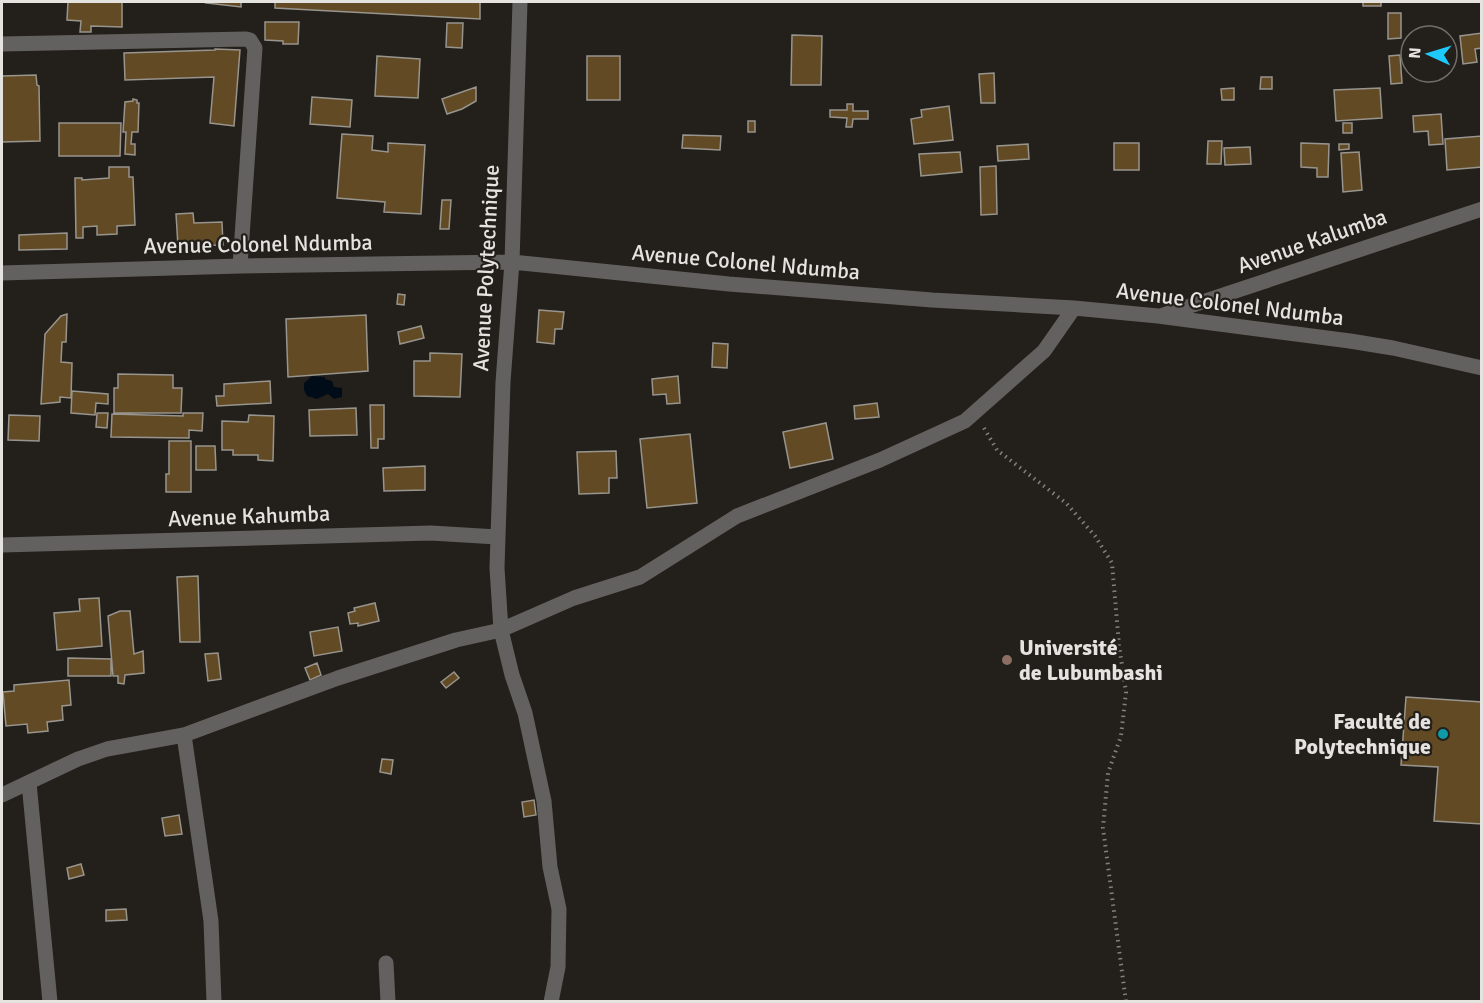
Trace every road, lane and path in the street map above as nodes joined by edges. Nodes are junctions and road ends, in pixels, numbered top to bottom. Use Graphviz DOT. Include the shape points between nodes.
graph roads {
  1 [pos="520,2"];
  2 [pos="2,44"];
  3 [pos="1482,209"];
  4 [pos="512,262"];
  5 [pos="240,266"];
  6 [pos="2,273"];
  7 [pos="1074,308"];
  8 [pos="1158,316"];
  9 [pos="1482,368"];
  10 [pos="974,412"];
  11 [pos="497,537"];
  12 [pos="2,545"];
  13 [pos="501,630"];
  14 [pos="184,735"];
  15 [pos="29,783"];
  16 [pos="2,795"];
  17 [pos="386,963"];
  18 [pos="50,1002"];
  19 [pos="214,1002"];
  20 [pos="388,1002"];
  21 [pos="551,1002"];
  22 [pos="1126,1002"];
  1 -- 4 [label="street, Avenue Polytechnique"];
  2 -- 5 [label="street" via="250,40 255,48"];
  3 -- 8 [label="street, Avenue Kalumba"];
  4 -- 5 [label="street, Avenue Colonel Ndumba"];
  4 -- 7 [label="street, Avenue Colonel Ndumba" via="740,285"];
  4 -- 11 [label="street, Avenue Polytechnique"];
  5 -- 6 [label="street, Avenue Colonel Ndumba"];
  7 -- 8 [label="street, Avenue Colonel Ndumba"];
  7 -- 10 [label="street" via="1044,351"];
  8 -- 9 [label="street, Avenue Colonel Ndumba" via="1350,341"];
  10 -- 13 [label="street" via="954,428 737,516 640,577 574,598"];
  10 -- 22 [label="path" via="997,450 1066,503 1113,563 1126,692 1121,736 1108,773 1103,828"];
  11 -- 12 [label="street, Avenue Kahumba" via="431,533"];
  11 -- 13 [label="street, Avenue Polytechnique"];
  13 -- 14 [label="street" via="456,640 338,678"];
  13 -- 21 [label="street, Avenue Polytechnique" via="525,713 544,801 550,867 559,909 558,968"];
  14 -- 15 [label="street" via="107,749"];
  14 -- 19 [label="street" via="211,921"];
  15 -- 16 [label="street"];
  15 -- 18 [label="street"];
  17 -- 20 [label="street"];
}
